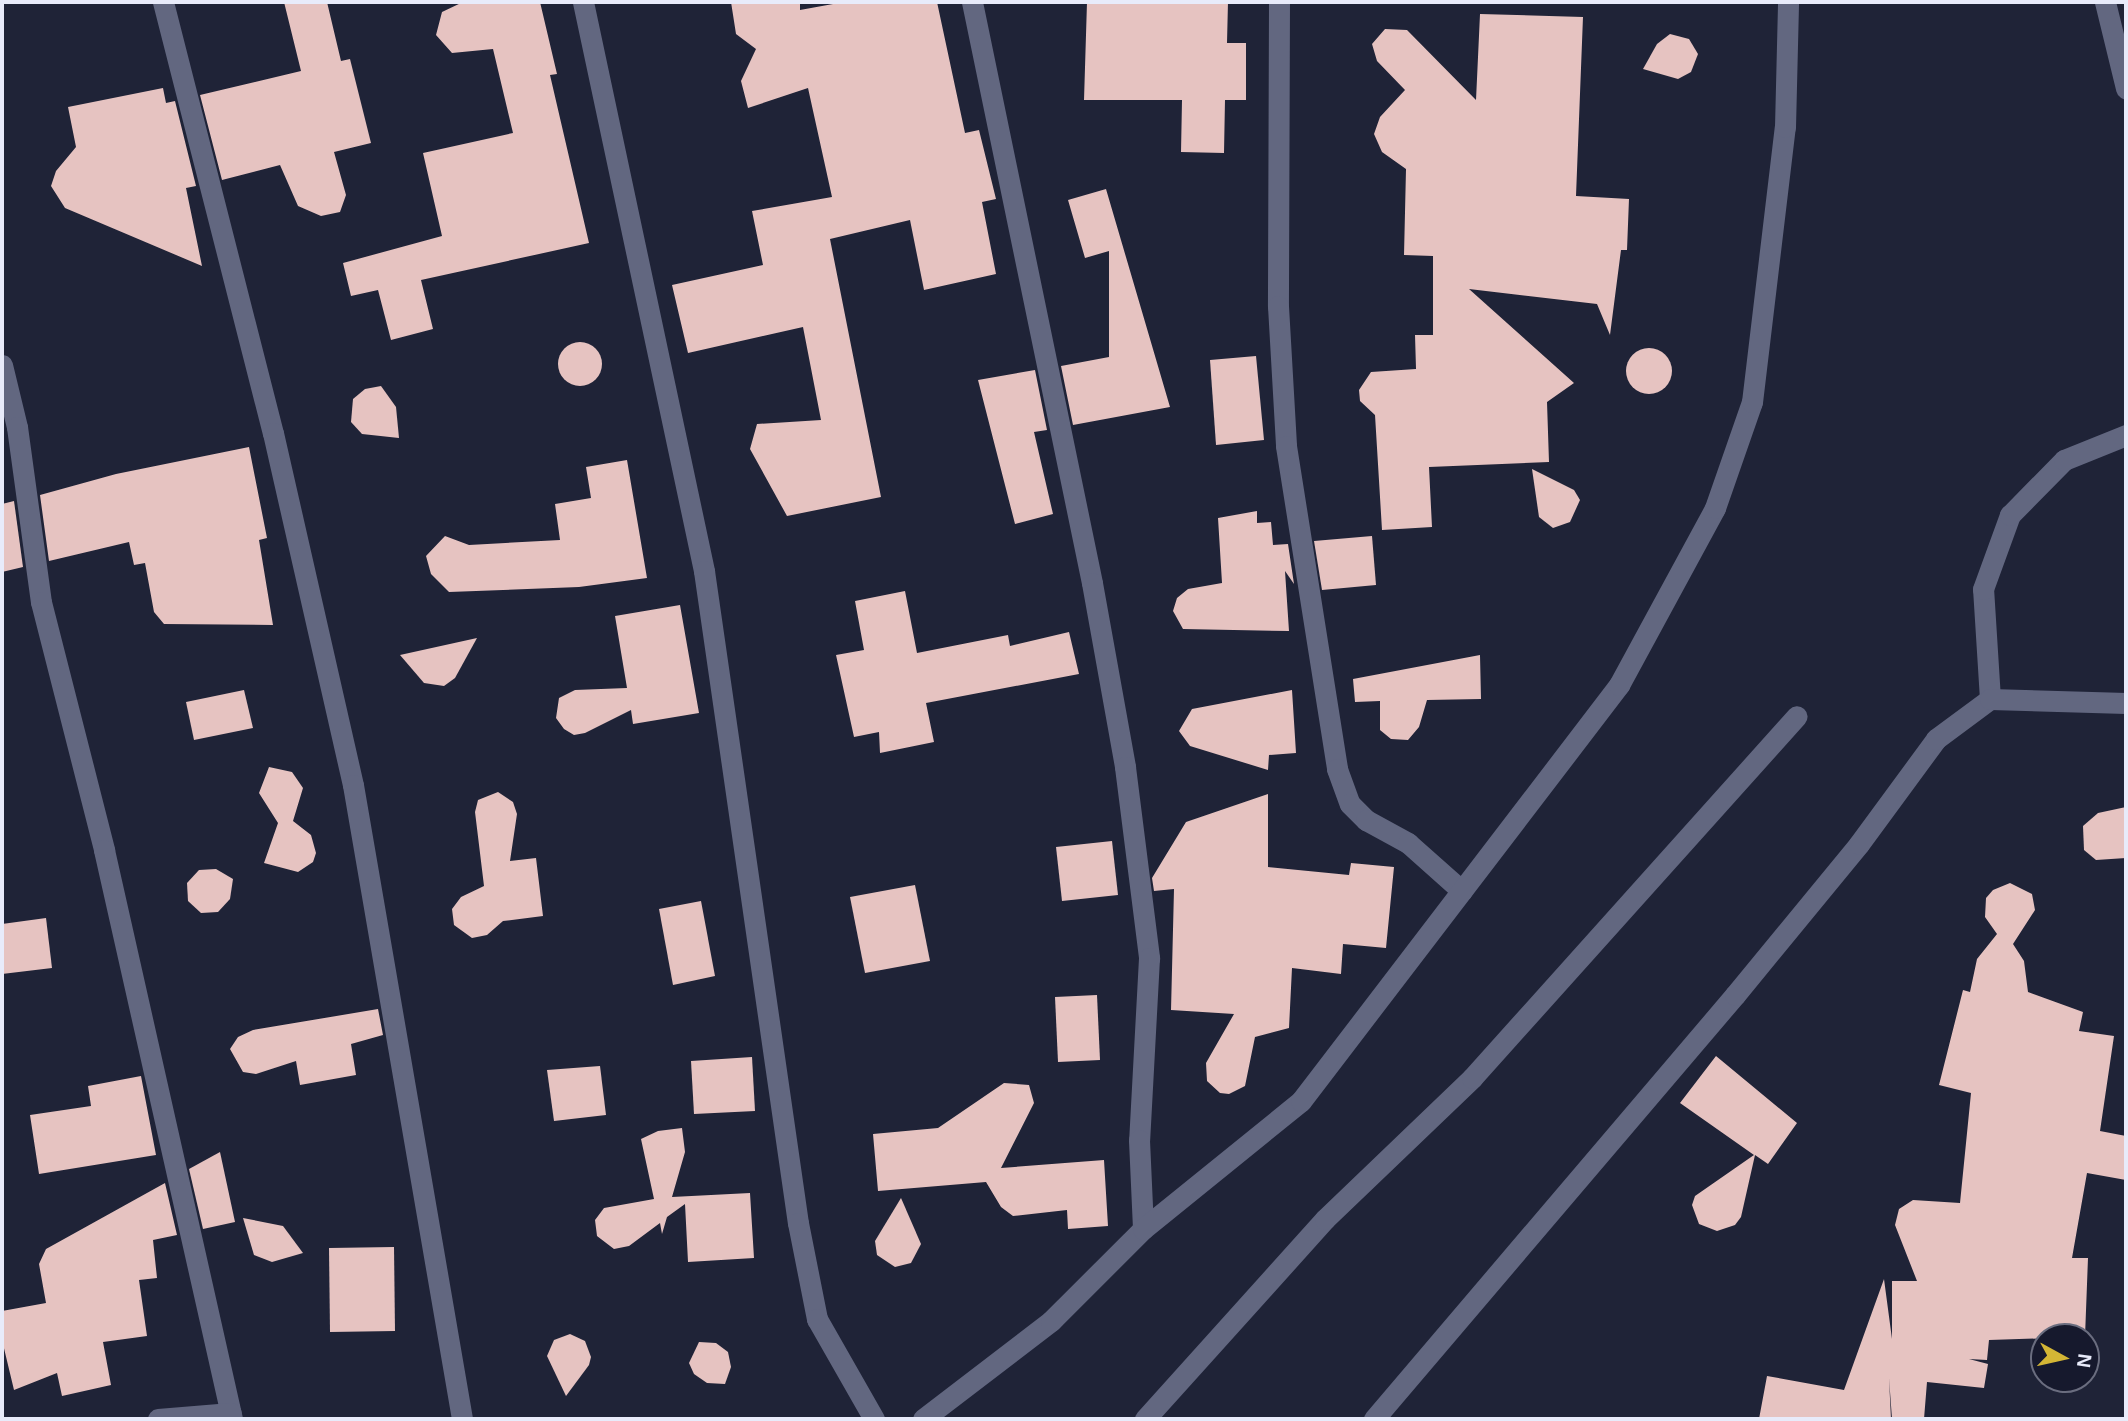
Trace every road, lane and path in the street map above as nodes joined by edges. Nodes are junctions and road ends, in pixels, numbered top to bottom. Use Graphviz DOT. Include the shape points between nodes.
graph roads {
  1 [pos="163,2"];
  2 [pos="583,2"];
  3 [pos="972,2"];
  4 [pos="1279,2"];
  5 [pos="1788,2"];
  6 [pos="2105,2"];
  7 [pos="2126,88"];
  8 [pos="2,365"];
  9 [pos="2126,435"];
  10 [pos="1990,699"];
  11 [pos="2126,704"];
  12 [pos="1797,716"];
  13 [pos="1462,891"];
  14 [pos="1143,1229"];
  15 [pos="231,1416"];
  16 [pos="158,1419"];
  17 [pos="462,1419"];
  18 [pos="873,1419"];
  19 [pos="923,1419"];
  20 [pos="1145,1419"];
  21 [pos="1374,1419"];
  1 -- 17 [label="street" via="273,433 353,785"];
  2 -- 18 [label="street" via="704,571 798,1223 817,1319"];
  3 -- 14 [label="street" via="1092,583 1125,767 1149,958 1139,1140"];
  4 -- 13 [label="street" via="1278,306 1286,446 1337,769 1350,804 1366,821 1408,843"];
  5 -- 13 [label="street" via="1784,127 1752,402 1715,508 1619,685"];
  6 -- 7 [label="street"];
  8 -- 15 [label="street" via="17,427 41,601 104,850"];
  9 -- 10 [label="street" via="2064,460 2010,515 1983,589"];
  10 -- 11 [label="street"];
  10 -- 21 [label="street" via="1936,739 1859,844 1735,995"];
  12 -- 20 [label="street" via="1472,1078 1325,1219"];
  13 -- 14 [label="street" via="1301,1101"];
  14 -- 19 [label="street" via="1051,1321"];
  15 -- 16 [label="street"];
}
